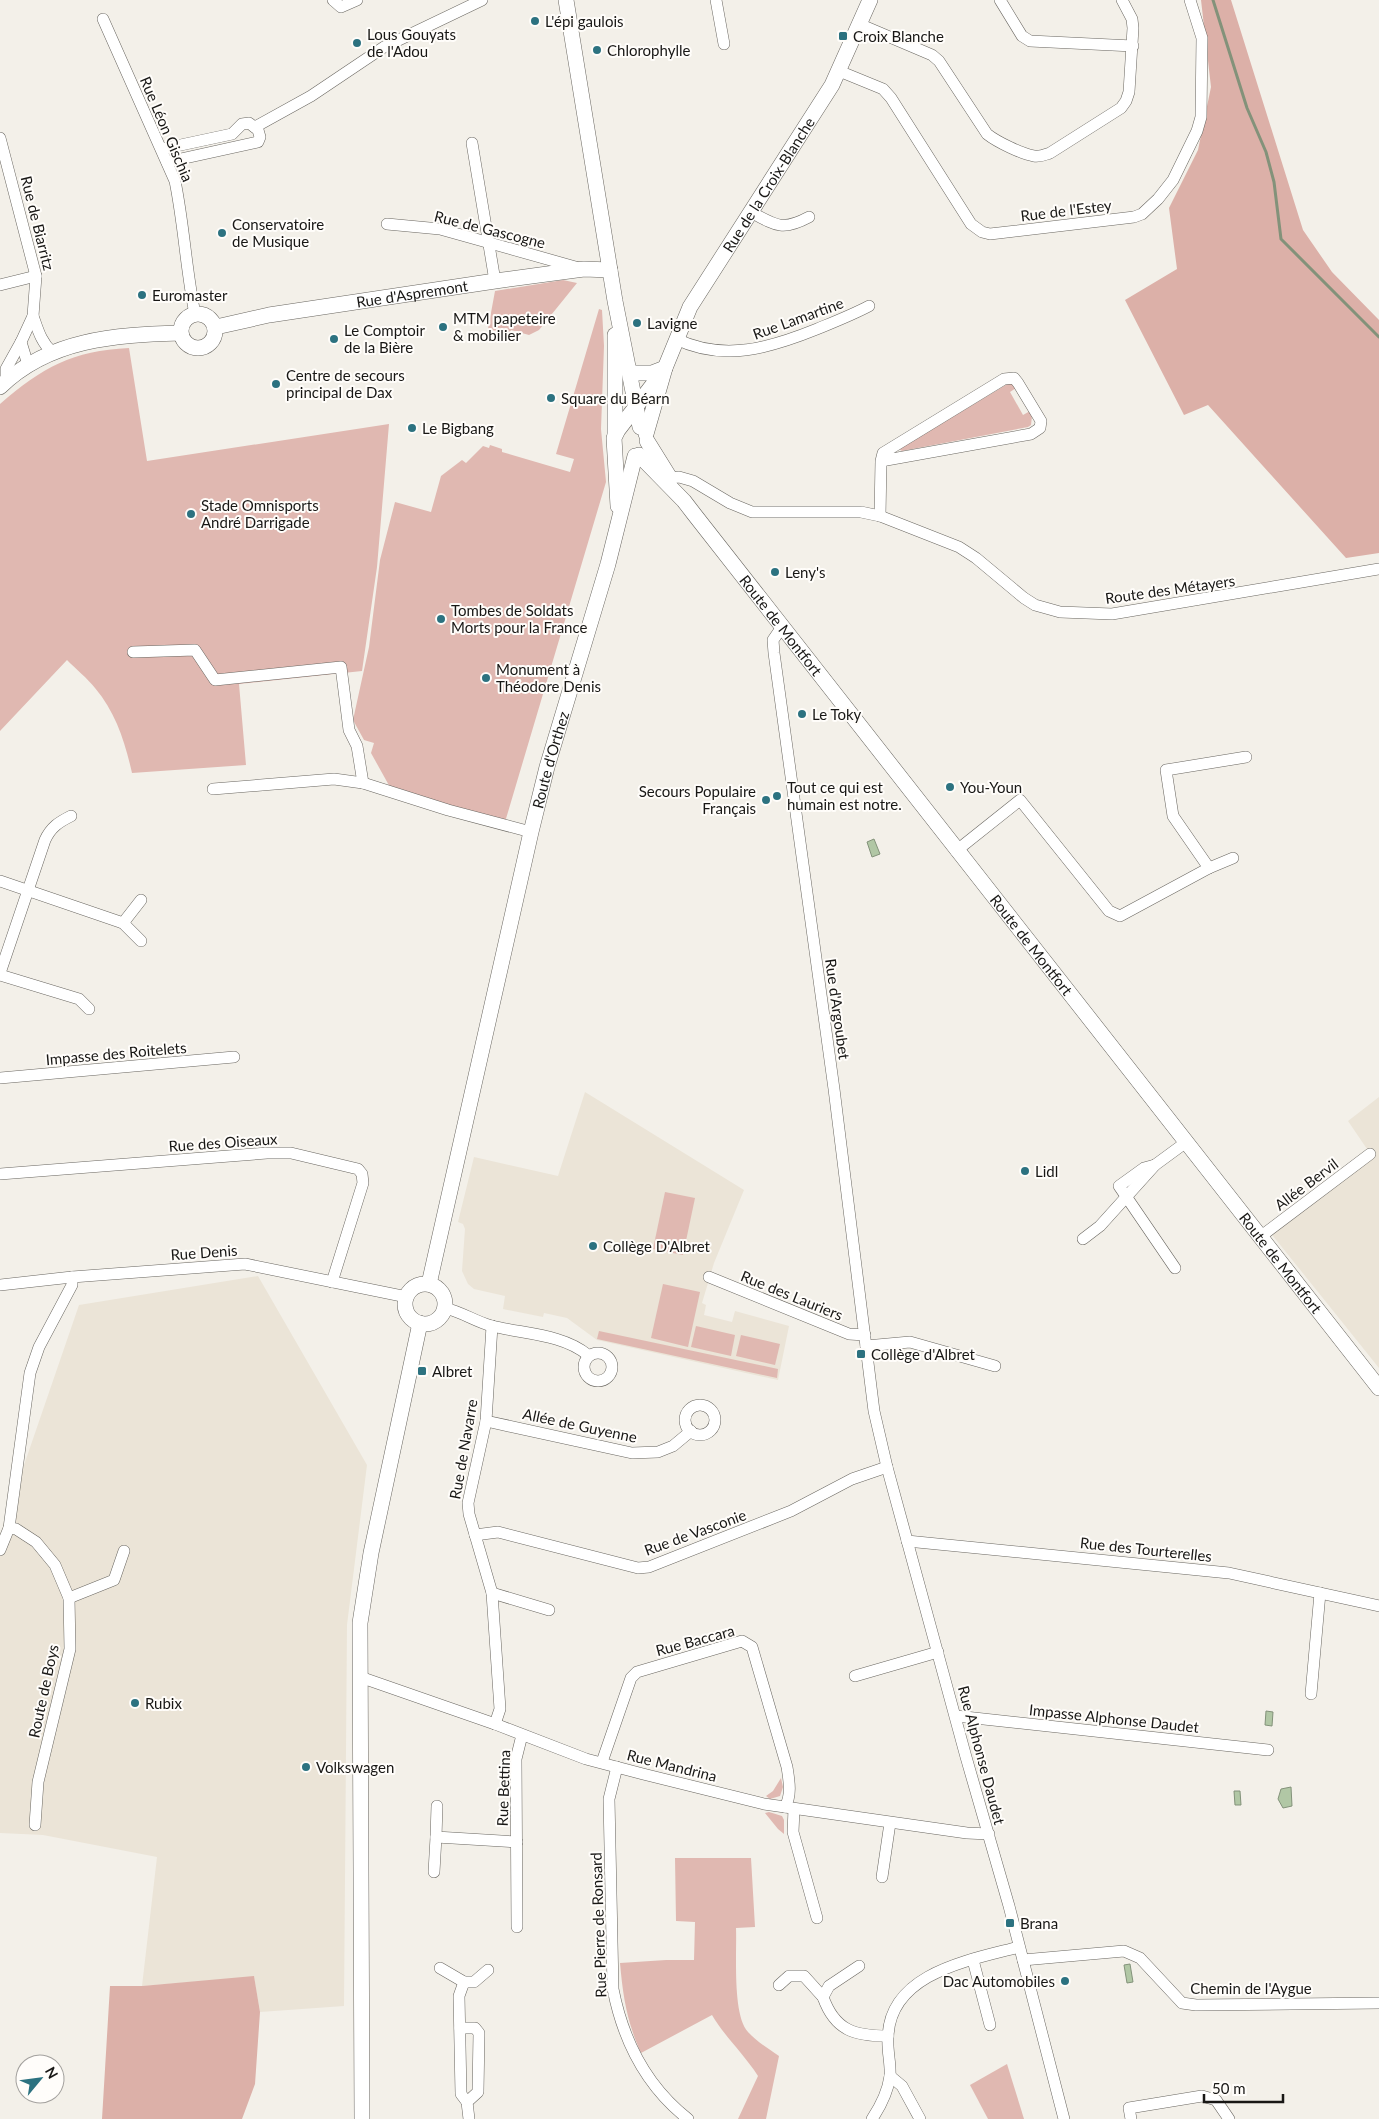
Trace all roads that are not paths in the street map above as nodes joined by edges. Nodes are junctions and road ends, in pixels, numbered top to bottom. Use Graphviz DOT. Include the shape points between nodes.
graph roads {
  1 [pos="333,0"];
  2 [pos="357,0"];
  3 [pos="482,0"];
  4 [pos="566,0"];
  5 [pos="716,0"];
  6 [pos="1000,0"];
  7 [pos="1122,0"];
  8 [pos="1190,0"];
  9 [pos="867,2"];
  10 [pos="103,19"];
  11 [pos="859,24"];
  12 [pos="724,44"];
  13 [pos="1133,46"];
  14 [pos="839,71"];
  15 [pos="255,126"];
  16 [pos="0,140"];
  17 [pos="472,143"];
  18 [pos="162,150"];
  19 [pos="167,162"];
  20 [pos="751,212"];
  21 [pos="809,217"];
  22 [pos="387,224"];
  23 [pos="488,243"];
  24 [pos="584,269"];
  25 [pos="610,270"];
  26 [pos="36,276"];
  27 [pos="495,281"];
  28 [pos="0,285"];
  29 [pos="615,301"];
  30 [pos="869,306"];
  31 [pos="195,314"];
  32 [pos="33,316"];
  33 [pos="216,328"];
  34 [pos="180,333"];
  35 [pos="676,339"];
  36 [pos="21,342"];
  37 [pos="52,352"];
  38 [pos="28,365"];
  39 [pos="665,368"];
  40 [pos="630,373"];
  41 [pos="3,384"];
  42 [pos="636,407"];
  43 [pos="644,434"];
  44 [pos="618,436"];
  45 [pos="637,456"];
  46 [pos="881,461"];
  47 [pos="670,478"];
  48 [pos="684,501"];
  49 [pos="880,516"];
  50 [pos="619,520"];
  51 [pos="1379,569"];
  52 [pos="782,627"];
  53 [pos="133,652"];
  54 [pos="1246,757"];
  55 [pos="363,783"];
  56 [pos="213,788"];
  57 [pos="71,816"];
  58 [pos="531,832"];
  59 [pos="956,851"];
  60 [pos="1233,858"];
  61 [pos="1209,868"];
  62 [pos="0,881"];
  63 [pos="27,890"];
  64 [pos="141,900"];
  65 [pos="124,923"];
  66 [pos="141,941"];
  67 [pos="0,974"];
  68 [pos="89,1009"];
  69 [pos="234,1057"];
  70 [pos="0,1078"];
  71 [pos="1186,1143"];
  72 [pos="1370,1154"];
  73 [pos="0,1174"];
  74 [pos="1126,1196"];
  75 [pos="1260,1237"];
  76 [pos="1083,1239"];
  77 [pos="1176,1268"];
  78 [pos="72,1277"];
  79 [pos="709,1277"];
  80 [pos="332,1282"];
  81 [pos="429,1284"];
  82 [pos="0,1285"];
  83 [pos="407,1297"];
  84 [pos="445,1308"];
  85 [pos="420,1323"];
  86 [pos="492,1326"];
  87 [pos="865,1341"];
  88 [pos="588,1355"];
  89 [pos="995,1366"];
  90 [pos="1379,1388"];
  91 [pos="872,1398"];
  92 [pos="486,1421"];
  93 [pos="691,1431"];
  94 [pos="887,1467"];
  95 [pos="9,1528"];
  96 [pos="475,1535"];
  97 [pos="907,1540"];
  98 [pos="0,1550"];
  99 [pos="124,1552"];
  100 [pos="492,1593"];
  101 [pos="1320,1593"];
  102 [pos="69,1598"];
  103 [pos="1379,1606"];
  104 [pos="549,1610"];
  105 [pos="938,1652"];
  106 [pos="856,1676"];
  107 [pos="360,1677"];
  108 [pos="1312,1694"];
  109 [pos="956,1716"];
  110 [pos="496,1724"];
  111 [pos="522,1735"];
  112 [pos="1268,1750"];
  113 [pos="602,1762"];
  114 [pos="617,1767"];
  115 [pos="438,1806"];
  116 [pos="790,1808"];
  117 [pos="890,1823"];
  118 [pos="35,1825"];
  119 [pos="988,1834"];
  120 [pos="436,1837"];
  121 [pos="516,1842"];
  122 [pos="434,1872"];
  123 [pos="882,1877"];
  124 [pos="818,1918"];
  125 [pos="517,1927"];
  126 [pos="1019,1947"];
  127 [pos="972,1960"];
  128 [pos="1023,1960"];
  129 [pos="859,1966"];
  130 [pos="440,1968"];
  131 [pos="488,1970"];
  132 [pos="464,1982"];
  133 [pos="779,1985"];
  134 [pos="823,1997"];
  135 [pos="1379,2003"];
  136 [pos="990,2024"];
  137 [pos="460,2028"];
  138 [pos="888,2036"];
  139 [pos="890,2076"];
  140 [pos="467,2102"];
  141 [pos="362,2119"];
  142 [pos="469,2119"];
  143 [pos="688,2119"];
  144 [pos="872,2119"];
  145 [pos="920,2119"];
  146 [pos="1064,2119"];
  147 [pos="1131,2119"];
  148 [pos="1229,2119"];
  1 -- 2 [label="street" via="341,7"];
  3 -- 15 [label="street" via="384,46 310,96"];
  4 -- 25 [label="main road"];
  5 -- 12 [label="street"];
  6 -- 13 [label="street" via="1022,36 1030,41"];
  7 -- 13 [label="street" via="1132,18"];
  8 -- 14 [label="street, Rue de l'Estey" via="1202,38 1201,117 1173,180 1158,199 1134,217 990,234 982,232 971,224 891,98 883,89"];
  9 -- 11 [label="main road, Rue de la Croix-Blanche"];
  10 -- 18 [label="street, Rue Léon Gischia"];
  11 -- 13 [label="street" via="932,55 993,140 1034,156 1050,153 1121,108 1129,92"];
  11 -- 14 [label="main road, Rue de la Croix-Blanche"];
  14 -- 20 [label="main road, Rue de la Croix-Blanche"];
  15 -- 18 [label="street" via="242,124 232,134"];
  15 -- 19 [label="street" via="260,137 258,142"];
  16 -- 26 [label="street, Rue de Biarritz"];
  17 -- 23 [label="street"];
  18 -- 19 [label="street, Rue Léon Gischia"];
  19 -- 31 [label="street, Rue Léon Gischia" via="180,205 187,275"];
  20 -- 21 [label="street" via="780,226 794,225"];
  20 -- 35 [label="main road, Rue de la Croix-Blanche" via="690,307"];
  22 -- 23 [label="street, Rue de Gascogne" via="440,229"];
  23 -- 24 [label="street, Rue de Gascogne"];
  23 -- 27 [label="street"];
  24 -- 25 [label="main road, Rue d'Aspremont"];
  24 -- 27 [label="main road, Rue d'Aspremont"];
  25 -- 29 [label="main road"];
  26 -- 28 [label="street"];
  26 -- 32 [label="street, Rue de Biarritz"];
  27 -- 33 [label="main road, Rue d'Aspremont" via="269,315"];
  29 -- 40 [label="main road"];
  29 -- 44 [label="main road, Route d'Orthez"];
  30 -- 35 [label="street, Rue Lamartine" via="762,349 724,352"];
  31 -- 33 [label="main road" via="205,315"];
  31 -- 34 [label="main road" via="184,320"];
  32 -- 36 [label="street, Rue de Biarritz"];
  32 -- 37 [label="street, Rue de Biarritz" via="40,337"];
  33 -- 34 [label="main road" via="212,342 199,349 188,346"];
  34 -- 37 [label="main road" via="114,338"];
  35 -- 39 [label="main road, Rue de la Croix-Blanche"];
  36 -- 38 [label="street"];
  36 -- 41 [label="street, Rue de Biarritz" via="6,369"];
  37 -- 38 [label="main road"];
  38 -- 41 [label="main road"];
  39 -- 40 [label="main road" via="652,373"];
  39 -- 42 [label="main road, Rue de la Croix-Blanche"];
  39 -- 43 [label="main road, Rue de la Croix-Blanche"];
  40 -- 42 [label="main road"];
  42 -- 43 [label="main road"];
  42 -- 44 [label="main road, Rue de la Croix-Blanche"];
  43 -- 44 [label="main road" via="630,424"];
  43 -- 45 [label="main road" via="646,448"];
  43 -- 47 [label="main road, Route de Montfort"];
  44 -- 45 [label="main road" via="624,456"];
  44 -- 50 [label="main road, Route d'Orthez"];
  45 -- 48 [label="main road, Route de Montfort"];
  45 -- 50 [label="main road, Route d'Orthez"];
  46 -- 46 [label="street" via="886,450 1008,378 1014,378 1018,383 1041,421 1040,428 1031,434"];
  46 -- 49 [label="street"];
  47 -- 48 [label="main road, Route de Montfort"];
  47 -- 49 [label="street, Route des Métayers" via="693,481 752,512 861,512"];
  48 -- 52 [label="main road, Route de Montfort"];
  49 -- 51 [label="street, Route des Métayers" via="959,547 1024,598 1035,605 1060,612 1112,614"];
  50 -- 58 [label="main road, Route d'Orthez"];
  52 -- 59 [label="main road, Route de Montfort"];
  52 -- 87 [label="street, Rue d'Argoubet" via="773,640 774,653 836,1098"];
  53 -- 55 [label="street" via="195,650 215,680 341,667 349,730 357,746"];
  54 -- 61 [label="street" via="1166,770 1173,816"];
  55 -- 56 [label="street" via="334,779"];
  55 -- 58 [label="street"];
  57 -- 63 [label="street" via="49,830"];
  58 -- 81 [label="main road, Route d'Orthez"];
  59 -- 61 [label="street" via="1020,800 1109,911 1120,916"];
  59 -- 71 [label="main road, Route de Montfort"];
  60 -- 61 [label="street"];
  62 -- 63 [label="street"];
  63 -- 65 [label="street"];
  63 -- 67 [label="street"];
  64 -- 65 [label="street"];
  65 -- 66 [label="street"];
  67 -- 68 [label="street" via="79,999"];
  69 -- 70 [label="street, Impasse des Roitelets"];
  71 -- 74 [label="street" via="1155,1165"];
  71 -- 75 [label="main road, Route de Montfort"];
  72 -- 75 [label="street, Allée Bervil"];
  73 -- 80 [label="street, Rue des Oiseaux" via="275,1153 291,1153 358,1169 363,1183"];
  74 -- 76 [label="street" via="1100,1226"];
  74 -- 77 [label="street"];
  75 -- 90 [label="main road, Route de Montfort"];
  78 -- 80 [label="street, Rue Denis" via="246,1264"];
  78 -- 82 [label="street, Rue Denis"];
  78 -- 95 [label="street" via="72,1285 39,1347 30,1373"];
  79 -- 87 [label="street, Rue des Lauriers"];
  80 -- 83 [label="street, Rue Denis"];
  81 -- 83 [label="main road" via="415,1287"];
  81 -- 84 [label="main road" via="442,1293"];
  83 -- 85 [label="main road" via="408,1313"];
  84 -- 85 [label="main road" via="436,1321"];
  84 -- 86 [label="street"];
  85 -- 107 [label="main road" via="363,1594"];
  86 -- 88 [label="street" via="566,1342"];
  86 -- 92 [label="street, Rue de Navarre"];
  87 -- 89 [label="street, Rue des Lauriers" via="910,1342"];
  87 -- 91 [label="street, Rue d'Argoubet"];
  91 -- 94 [label="street, Rue Alphonse Daudet"];
  92 -- 93 [label="street, Allée de Guyenne" via="638,1454 658,1452 673,1446"];
  92 -- 96 [label="street, Rue de Navarre" via="468,1503"];
  94 -- 96 [label="street, Rue de Vasconie" via="852,1479 791,1511 638,1568 498,1532"];
  94 -- 97 [label="street, Rue Alphonse Daudet"];
  95 -- 98 [label="street"];
  95 -- 102 [label="street, Route de Boys" via="36,1542 55,1565"];
  96 -- 100 [label="street, Rue de Navarre"];
  97 -- 101 [label="street, Rue des Tourterelles" via="1229,1573"];
  97 -- 105 [label="street, Rue Alphonse Daudet"];
  99 -- 102 [label="street" via="114,1580"];
  100 -- 104 [label="street"];
  100 -- 110 [label="street, Rue de Navarre" via="500,1709"];
  101 -- 103 [label="street, Rue des Tourterelles"];
  101 -- 108 [label="street"];
  102 -- 118 [label="street, Route de Boys" via="70,1649 38,1782"];
  105 -- 106 [label="street"];
  105 -- 109 [label="street, Rue Alphonse Daudet"];
  107 -- 110 [label="street, Rue Mandrina"];
  107 -- 141 [label="main road"];
  109 -- 112 [label="street, Impasse Alphonse Daudet"];
  109 -- 119 [label="street, Rue Alphonse Daudet"];
  110 -- 111 [label="street, Rue Mandrina"];
  111 -- 113 [label="street, Rue Mandrina"];
  111 -- 121 [label="street, Rue Bettina" via="516,1758"];
  113 -- 114 [label="street, Rue Mandrina"];
  113 -- 116 [label="street, Rue Baccara" via="631,1678 637,1672 742,1641 752,1646 787,1767"];
  114 -- 116 [label="street, Rue Mandrina"];
  114 -- 143 [label="street, Rue Pierre de Ronsard" via="609,1799 613,1989 617,2012 627,2041 655,2087"];
  115 -- 120 [label="street"];
  116 -- 117 [label="street, Rue Mandrina"];
  116 -- 124 [label="street" via="792,1832"];
  117 -- 119 [label="street, Rue Mandrina"];
  117 -- 123 [label="street"];
  119 -- 126 [label="street, Rue Alphonse Daudet"];
  120 -- 121 [label="street, Rue Bettina"];
  120 -- 122 [label="street"];
  121 -- 125 [label="street, Rue Bettina"];
  126 -- 127 [label="street"];
  126 -- 128 [label="street, Rue Alphonse Daudet"];
  127 -- 136 [label="street"];
  127 -- 138 [label="street" via="923,1978 910,1988 892,2018"];
  128 -- 135 [label="street, Chemin de l'Aygue" via="1124,1951 1140,1958 1182,2003 1196,2006"];
  128 -- 146 [label="street, Rue Alphonse Daudet"];
  129 -- 134 [label="street" via="829,1986"];
  130 -- 132 [label="street"];
  131 -- 132 [label="street" via="474,1982"];
  132 -- 137 [label="street" via="460,1996"];
  133 -- 134 [label="street" via="789,1976 804,1976"];
  134 -- 138 [label="street" via="844,2029 851,2033"];
  137 -- 140 [label="street" via="461,2094"];
  137 -- 140 [label="street" via="475,2028 479,2033 478,2092"];
  138 -- 139 [label="street"];
  139 -- 144 [label="street"];
  139 -- 145 [label="street" via="902,2086"];
  140 -- 142 [label="street"];
  147 -- 148 [label="street" via="1129,2108 1202,2096 1216,2100"];
}
